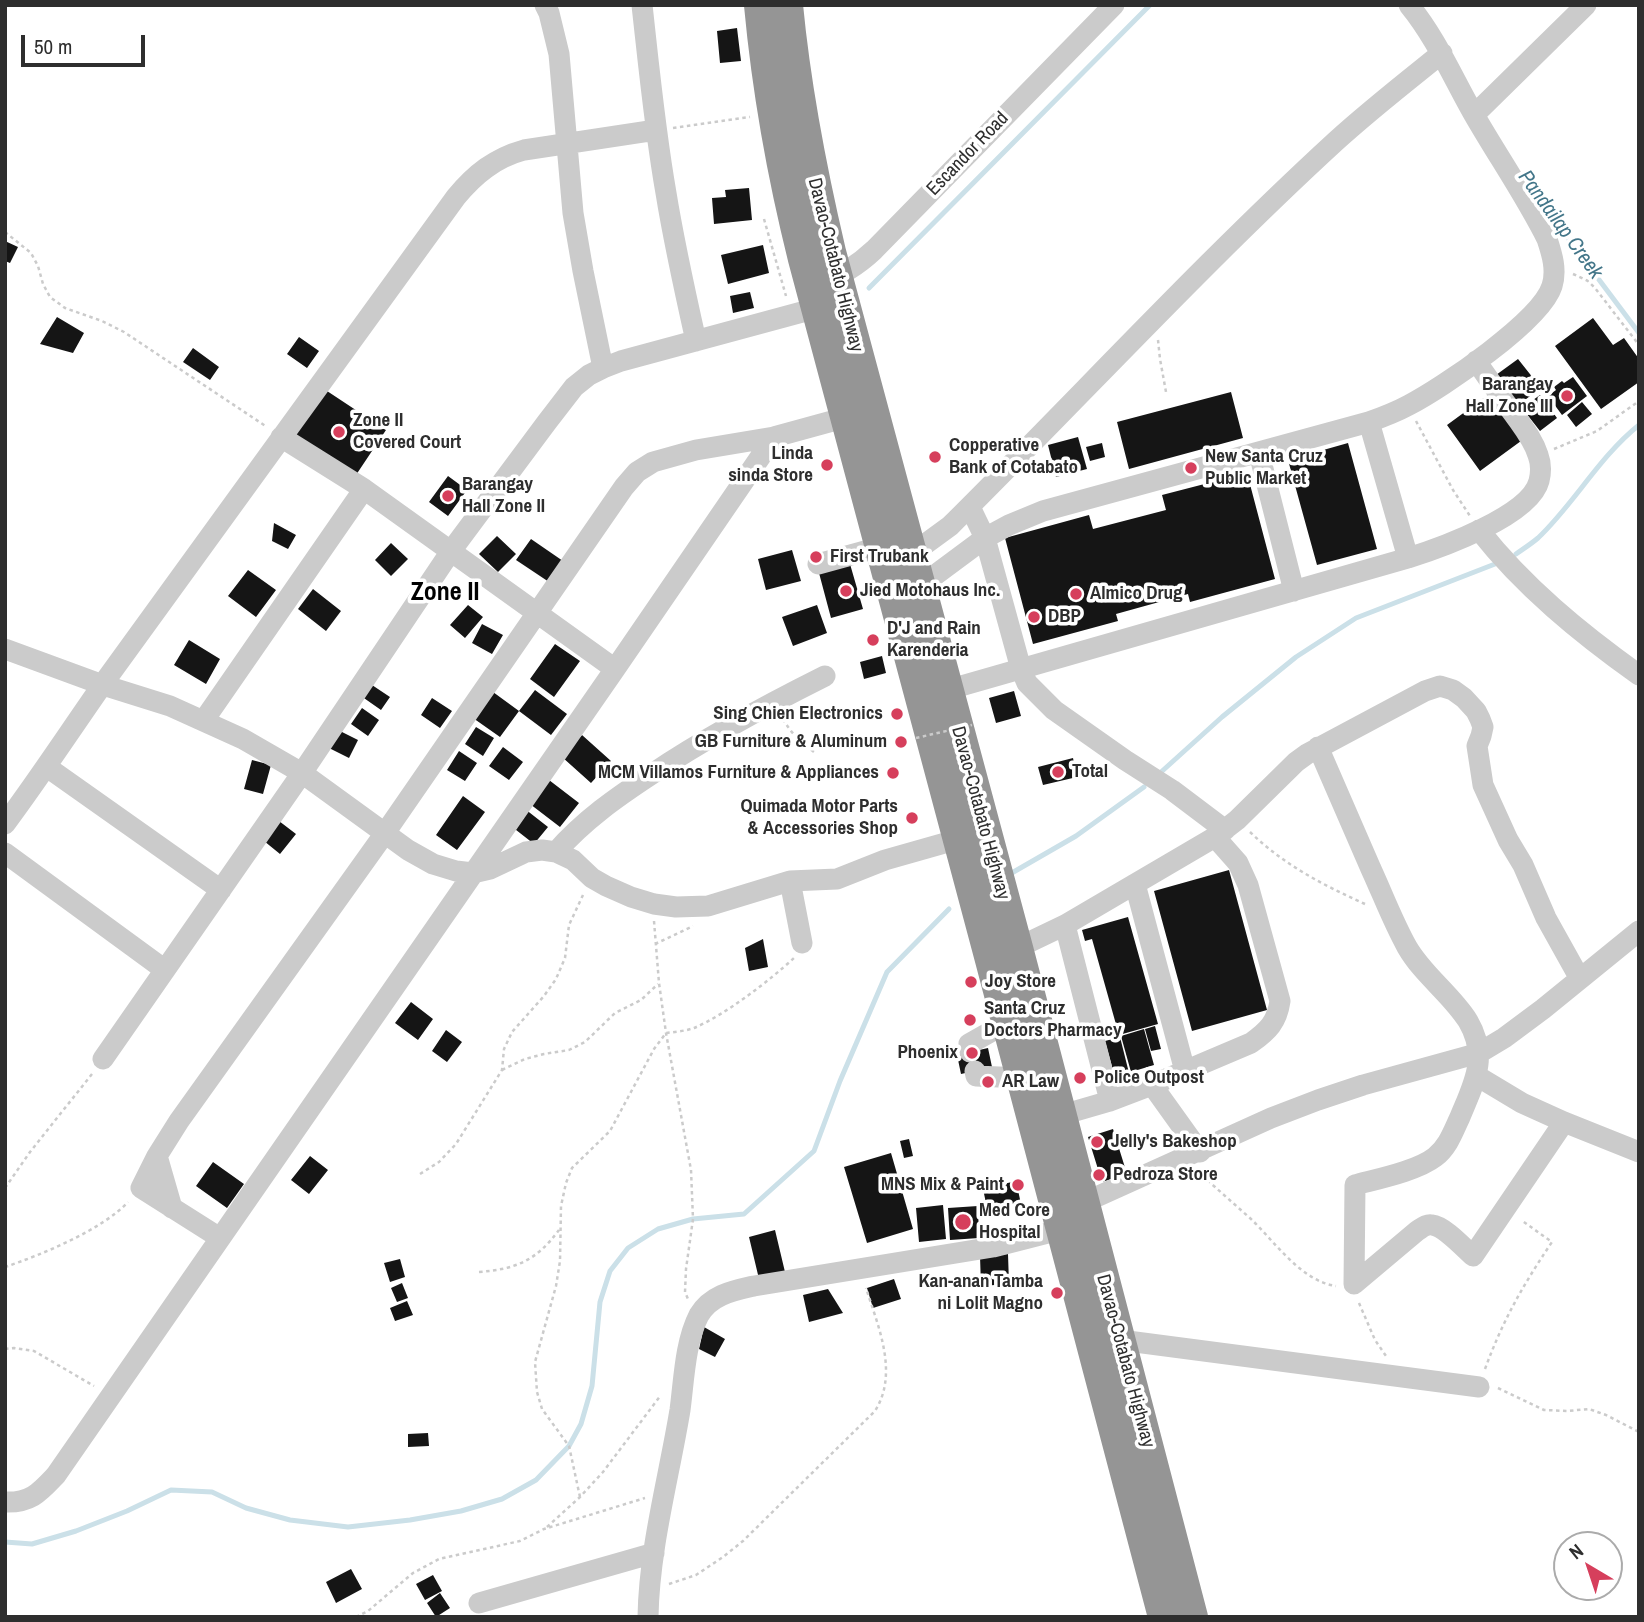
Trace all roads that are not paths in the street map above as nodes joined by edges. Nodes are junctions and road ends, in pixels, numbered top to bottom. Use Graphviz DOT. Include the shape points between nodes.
graph roads {
  1 [pos="545,5"];
  2 [pos="642,5"];
  3 [pos="760,5"];
  4 [pos="787,5"];
  5 [pos="1114,5"];
  6 [pos="1409,5"];
  7 [pos="1586,5"];
  8 [pos="1442,53"];
  9 [pos="1474,115"];
  10 [pos="656,130"];
  11 [pos="566,143"];
  12 [pos="819,297"];
  13 [pos="696,341"];
  14 [pos="1476,361"];
  15 [pos="603,368"];
  16 [pos="847,417"];
  17 [pos="1369,422"];
  18 [pos="281,437"];
  19 [pos="774,437"];
  20 [pos="1259,453"];
  21 [pos="364,489"];
  22 [pos="970,507"];
  23 [pos="1479,530"];
  24 [pos="985,538"];
  25 [pos="895,549"];
  26 [pos="451,551"];
  27 [pos="1408,558"];
  28 [pos="818,564"];
  29 [pos="906,591"];
  30 [pos="1294,591"];
  31 [pos="537,613"];
  32 [pos="5,649"];
  33 [pos="1021,668"];
  34 [pos="615,669"];
  35 [pos="1639,675"];
  36 [pos="825,676"];
  37 [pos="103,685"];
  38 [pos="934,693"];
  39 [pos="204,720"];
  40 [pos="1318,747"];
  41 [pos="47,767"];
  42 [pos="302,774"];
  43 [pos="5,824"];
  44 [pos="1226,829"];
  45 [pos="385,833"];
  46 [pos="959,839"];
  47 [pos="556,852"];
  48 [pos="5,853"];
  49 [pos="473,873"];
  50 [pos="790,881"];
  51 [pos="1135,884"];
  52 [pos="221,890"];
  53 [pos="1065,925"];
  54 [pos="1639,931"];
  55 [pos="802,943"];
  56 [pos="1004,952"];
  57 [pos="165,970"];
  58 [pos="1580,979"];
  59 [pos="1007,1022"];
  60 [pos="1479,1053"];
  61 [pos="103,1059"];
  62 [pos="1185,1071"];
  63 [pos="1477,1076"];
  64 [pos="1022,1078"];
  65 [pos="1153,1085"];
  66 [pos="1110,1101"];
  67 [pos="1047,1119"];
  68 [pos="1564,1122"];
  69 [pos="1639,1152"];
  70 [pos="1192,1155"];
  71 [pos="157,1156"];
  72 [pos="172,1208"];
  73 [pos="1072,1216"];
  74 [pos="220,1238"];
  75 [pos="1120,1340"];
  76 [pos="1479,1387"];
  77 [pos="5,1502"];
  78 [pos="654,1553"];
  79 [pos="480,1603"];
  80 [pos="648,1617"];
  81 [pos="1164,1617"];
  82 [pos="1192,1617"];
  1 -- 11 [label="street" via="559,54"];
  2 -- 10 [label="street"];
  3 -- 12 [label="highway, Davao-Cotabato Highway" via="773,113 793,213"];
  4 -- 12 [label="highway, Davao-Cotabato Highway" via="800,108 820,207"];
  5 -- 12 [label="street, Escandor Road" via="874,250"];
  6 -- 8 [label="street"];
  7 -- 9 [label="street"];
  8 -- 9 [label="street"];
  8 -- 22 [label="street" via="1337,140 1153,319"];
  9 -- 14 [label="street" via="1543,231 1554,271 1552,287 1532,315"];
  10 -- 11 [label="street"];
  10 -- 13 [label="street"];
  11 -- 15 [label="street" via="573,213"];
  11 -- 18 [label="street" via="509,154 471,179"];
  12 -- 13 [label="street, Escandor Road"];
  12 -- 16 [label="highway, Davao-Cotabato Highway"];
  12 -- 25 [label="highway, Davao-Cotabato Highway"];
  13 -- 15 [label="street, Escandor Road"];
  14 -- 17 [label="street" via="1408,406"];
  14 -- 23 [label="street" via="1530,439 1541,467 1532,494 1510,514"];
  15 -- 26 [label="street, Escandor Road" via="561,402"];
  16 -- 19 [label="street"];
  16 -- 25 [label="highway, Davao-Cotabato Highway"];
  17 -- 20 [label="street"];
  17 -- 27 [label="street"];
  18 -- 21 [label="street"];
  18 -- 37 [label="street"];
  19 -- 31 [label="street" via="696,450 653,462 636,472"];
  19 -- 34 [label="street"];
  20 -- 24 [label="street" via="1043,511"];
  20 -- 30 [label="street"];
  21 -- 26 [label="street"];
  21 -- 39 [label="street"];
  22 -- 24 [label="street"];
  22 -- 25 [label="street" via="937,537"];
  23 -- 27 [label="street"];
  23 -- 35 [label="street" via="1575,627"];
  24 -- 29 [label="street"];
  24 -- 33 [label="street"];
  25 -- 28 [label="street"];
  25 -- 29 [label="highway, Davao-Cotabato Highway"];
  26 -- 31 [label="street"];
  26 -- 42 [label="street, Escandor Road"];
  27 -- 30 [label="street"];
  29 -- 38 [label="highway, Davao-Cotabato Highway"];
  30 -- 33 [label="street"];
  31 -- 34 [label="street"];
  31 -- 45 [label="street"];
  32 -- 37 [label="street"];
  33 -- 38 [label="street"];
  33 -- 44 [label="street" via="1027,682 1054,710"];
  34 -- 49 [label="street"];
  36 -- 47 [label="street" via="710,737 626,790 593,814"];
  37 -- 39 [label="street"];
  37 -- 41 [label="street"];
  38 -- 46 [label="highway, Davao-Cotabato Highway"];
  38 -- 56 [label="highway, Davao-Cotabato Highway"];
  39 -- 42 [label="street"];
  40 -- 44 [label="street"];
  40 -- 58 [label="street" via="1425,691 1440,686 1464,698 1483,727 1477,746 1483,785"];
  40 -- 60 [label="street" via="1407,948 1468,1022"];
  41 -- 43 [label="street"];
  41 -- 52 [label="street"];
  42 -- 45 [label="street"];
  42 -- 52 [label="street, Escandor Road"];
  44 -- 51 [label="street"];
  44 -- 62 [label="street" via="1248,885 1280,1001 1278,1013 1263,1035"];
  45 -- 49 [label="street" via="433,864"];
  45 -- 71 [label="street"];
  46 -- 50 [label="street" via="836,879"];
  46 -- 56 [label="highway, Davao-Cotabato Highway"];
  47 -- 49 [label="street" via="526,852"];
  47 -- 50 [label="street" via="606,886 676,907 708,906"];
  48 -- 57 [label="street"];
  49 -- 74 [label="street"];
  50 -- 55 [label="street"];
  51 -- 53 [label="street"];
  51 -- 62 [label="street"];
  52 -- 57 [label="street, Escandor Road"];
  53 -- 56 [label="street"];
  53 -- 66 [label="street"];
  54 -- 58 [label="street"];
  56 -- 59 [label="highway, Davao-Cotabato Highway"];
  56 -- 67 [label="highway, Davao-Cotabato Highway"];
  57 -- 61 [label="street, Escandor Road"];
  58 -- 60 [label="street"];
  59 -- 64 [label="highway, Davao-Cotabato Highway"];
  59 -- 64 [label="street" via="969,1044 976,1076"];
  60 -- 63 [label="street"];
  60 -- 70 [label="street" via="1318,1100"];
  62 -- 65 [label="street"];
  63 -- 68 [label="street"];
  63 -- 68 [label="street" via="1450,1139 1434,1158 1355,1185 1354,1284 1430,1224 1443,1229 1473,1256"];
  64 -- 67 [label="highway, Davao-Cotabato Highway"];
  65 -- 66 [label="street"];
  65 -- 70 [label="street"];
  66 -- 67 [label="street"];
  67 -- 73 [label="highway, Davao-Cotabato Highway"];
  68 -- 69 [label="street"];
  70 -- 73 [label="street"];
  71 -- 72 [label="street"];
  71 -- 72 [label="street" via="141,1188"];
  72 -- 74 [label="street"];
  73 -- 75 [label="highway, Davao-Cotabato Highway"];
  73 -- 78 [label="street" via="993,1247 727,1292 710,1302 693,1331 686,1361"];
  73 -- 81 [label="highway, Davao-Cotabato Highway"];
  74 -- 77 [label="street" via="56,1475 25,1501"];
  75 -- 76 [label="street"];
  75 -- 82 [label="highway, Davao-Cotabato Highway"];
  78 -- 79 [label="street"];
  78 -- 80 [label="street"];
}
